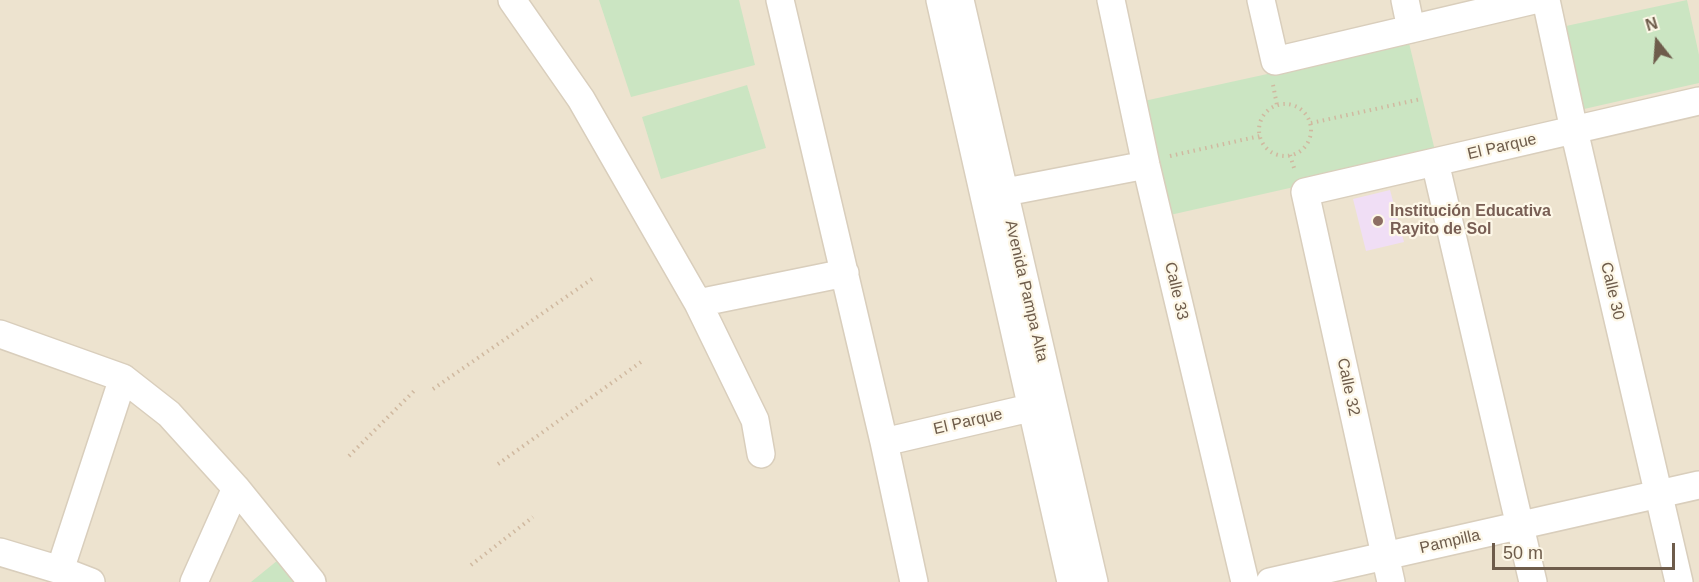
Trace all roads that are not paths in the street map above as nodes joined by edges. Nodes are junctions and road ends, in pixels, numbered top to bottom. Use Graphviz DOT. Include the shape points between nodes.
graph roads {
  1 [pos="512,0"];
  2 [pos="780,0"];
  3 [pos="940,0"];
  4 [pos="960,0"];
  5 [pos="1111,0"];
  6 [pos="1261,0"];
  7 [pos="1405,0"];
  8 [pos="1534,0"];
  9 [pos="1546,0"];
  10 [pos="1411,30"];
  11 [pos="1699,101"];
  12 [pos="1574,130"];
  13 [pos="1435,162"];
  14 [pos="1146,165"];
  15 [pos="1305,192"];
  16 [pos="994,195"];
  17 [pos="844,273"];
  18 [pos="698,303"];
  19 [pos="0,334"];
  20 [pos="123,378"];
  21 [pos="1042,405"];
  22 [pos="884,442"];
  23 [pos="761,454"];
  24 [pos="1699,485"];
  25 [pos="236,488"];
  26 [pos="1659,494"];
  27 [pos="1520,526"];
  28 [pos="0,552"];
  29 [pos="1385,556"];
  30 [pos="60,570"];
  31 [pos="91,582"];
  32 [pos="194,582"];
  33 [pos="312,582"];
  34 [pos="914,582"];
  35 [pos="1071,582"];
  36 [pos="1094,582"];
  37 [pos="1245,582"];
  38 [pos="1270,582"];
  39 [pos="1391,582"];
  40 [pos="1533,582"];
  41 [pos="1679,582"];
  1 -- 18 [label="street" via="581,99"];
  2 -- 17 [label="street"];
  3 -- 16 [label="street, Avenida Pampa Alta"];
  4 -- 16 [label="street, Avenida Pampa Alta"];
  5 -- 14 [label="street, Calle 33"];
  6 -- 10 [label="street" via="1275,61"];
  7 -- 10 [label="street"];
  8 -- 10 [label="street"];
  9 -- 12 [label="street, Calle 30"];
  11 -- 12 [label="street, El Parque"];
  12 -- 13 [label="street, El Parque"];
  12 -- 26 [label="street, Calle 30"];
  13 -- 15 [label="street, El Parque"];
  13 -- 27 [label="street"];
  14 -- 16 [label="street"];
  14 -- 37 [label="street, Calle 33"];
  15 -- 29 [label="street, Calle 32"];
  16 -- 21 [label="street, Avenida Pampa Alta"];
  17 -- 18 [label="street"];
  17 -- 22 [label="street"];
  18 -- 23 [label="street" via="755,420"];
  19 -- 20 [label="street"];
  20 -- 25 [label="street" via="169,414"];
  20 -- 30 [label="street"];
  21 -- 22 [label="street, El Parque"];
  21 -- 35 [label="street, Avenida Pampa Alta"];
  21 -- 36 [label="street, Avenida Pampa Alta"];
  22 -- 34 [label="street"];
  24 -- 26 [label="street, Pampilla"];
  25 -- 32 [label="street"];
  25 -- 33 [label="street"];
  26 -- 27 [label="street, Pampilla"];
  26 -- 41 [label="street, Calle 30"];
  27 -- 29 [label="street, Pampilla"];
  27 -- 40 [label="street"];
  28 -- 30 [label="street"];
  29 -- 38 [label="street, Pampilla"];
  29 -- 39 [label="street, Calle 32"];
  30 -- 31 [label="street"];
}
